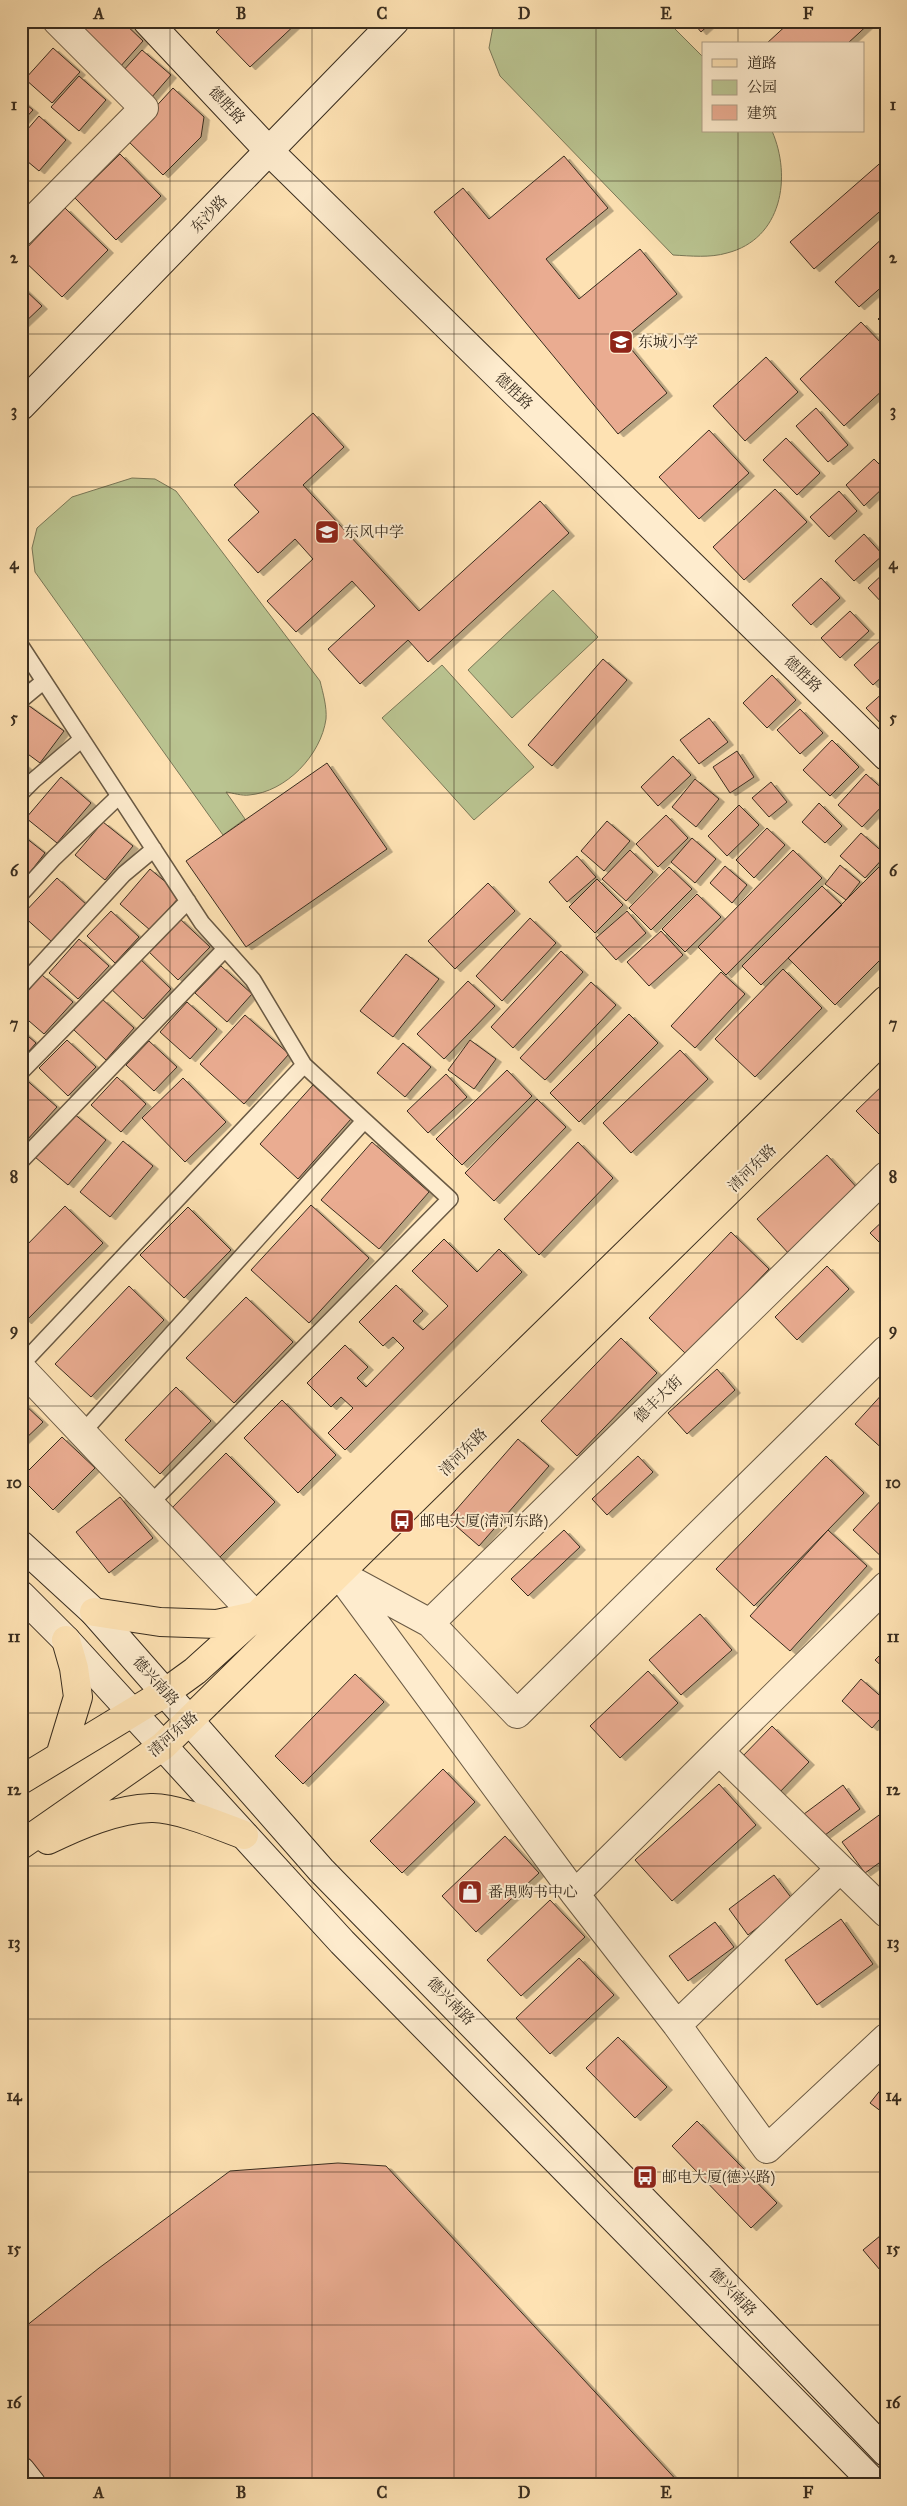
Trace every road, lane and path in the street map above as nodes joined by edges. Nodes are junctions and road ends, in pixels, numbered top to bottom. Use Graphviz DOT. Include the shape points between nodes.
graph roads {
  1 [pos="57,21"];
  2 [pos="146,21"];
  3 [pos="395,21"];
  4 [pos="269,151"];
  5 [pos="21,232"];
  6 [pos="21,406"];
  7 [pos="21,646"];
  8 [pos="44,681"];
  9 [pos="21,700"];
  10 [pos="82,739"];
  11 [pos="886,756"];
  12 [pos="21,793"];
  13 [pos="119,796"];
  14 [pos="154,850"];
  15 [pos="21,894"];
  16 [pos="188,901"];
  17 [pos="225,949"];
  18 [pos="21,986"];
  19 [pos="886,1000"];
  20 [pos="886,1036"];
  21 [pos="304,1065"];
  22 [pos="21,1072"];
  23 [pos="364,1121"];
  24 [pos="21,1162"];
  25 [pos="886,1176"];
  26 [pos="881,1365"];
  27 [pos="21,1367"];
  28 [pos="82,1433"];
  29 [pos="150,1504"];
  30 [pos="21,1545"];
  31 [pos="339,1574"];
  32 [pos="886,1586"];
  33 [pos="21,1595"];
  34 [pos="94,1612"];
  35 [pos="256,1616"];
  36 [pos="430,1623"];
  37 [pos="66,1640"];
  38 [pos="166,1692"];
  39 [pos="132,1712"];
  40 [pos="190,1720"];
  41 [pos="162,1746"];
  42 [pos="719,1751"];
  43 [pos="60,1756"];
  44 [pos="21,1780"];
  45 [pos="244,1835"];
  46 [pos="21,1845"];
  47 [pos="21,1852"];
  48 [pos="840,1869"];
  49 [pos="575,1894"];
  50 [pos="886,1913"];
  51 [pos="677,2025"];
  52 [pos="886,2038"];
  53 [pos="886,2452"];
  54 [pos="21,2471"];
  55 [pos="32,2485"];
  56 [pos="876,2485"];
  1 -- 5 [label="street" via="144,108"];
  2 -- 4 [label="street, 德胜路"];
  3 -- 4 [label="street, 东沙路"];
  4 -- 6 [label="street, 东沙路"];
  4 -- 11 [label="street, 德胜路"];
  7 -- 8 [label="lane"];
  8 -- 9 [label="lane"];
  8 -- 10 [label="lane"];
  10 -- 12 [label="lane"];
  10 -- 13 [label="lane"];
  13 -- 14 [label="lane"];
  13 -- 15 [label="lane"];
  14 -- 16 [label="lane"];
  14 -- 18 [label="lane" via="124,874"];
  16 -- 17 [label="lane"];
  16 -- 22 [label="lane"];
  17 -- 21 [label="lane" via="253,980"];
  17 -- 24 [label="lane"];
  19 -- 35 [label="main road, 清河东路"];
  20 -- 31 [label="main road, 清河东路"];
  21 -- 23 [label="lane"];
  21 -- 27 [label="lane"];
  23 -- 28 [label="lane"];
  23 -- 29 [label="lane" via="450,1200"];
  25 -- 36 [label="street, 德丰大街"];
  26 -- 36 [label="street" via="517,1714"];
  27 -- 28 [label="street"];
  28 -- 29 [label="street"];
  29 -- 35 [label="street"];
  30 -- 34 [label="street, 德兴南路"];
  31 -- 36 [label="street"];
  31 -- 40 [label="main road, 清河东路"];
  31 -- 49 [label="street"];
  32 -- 42 [label="street"];
  33 -- 37 [label="street"];
  34 -- 35 [label="main road" via="160,1622 217,1624"];
  34 -- 38 [label="street, 德兴南路"];
  35 -- 38 [label="main road, 清河东路" via="195,1671"];
  37 -- 39 [label="street"];
  37 -- 43 [label="main road" via="78,1697"];
  38 -- 39 [label="main road, 清河东路"];
  38 -- 40 [label="street, 德兴南路"];
  39 -- 41 [label="street"];
  39 -- 43 [label="main road, 清河东路"];
  40 -- 41 [label="main road, 清河东路"];
  40 -- 53 [label="street, 德兴南路" via="321,1870"];
  41 -- 45 [label="street"];
  41 -- 46 [label="main road, 清河东路"];
  42 -- 48 [label="street"];
  42 -- 49 [label="street"];
  43 -- 44 [label="main road, 清河东路"];
  45 -- 47 [label="main road" via="193,1816 152,1808 116,1814"];
  45 -- 56 [label="street" via="342,1942"];
  48 -- 50 [label="street"];
  48 -- 51 [label="street"];
  49 -- 51 [label="street"];
  51 -- 52 [label="street" via="767,2149"];
  54 -- 55 [label="street"];
}
